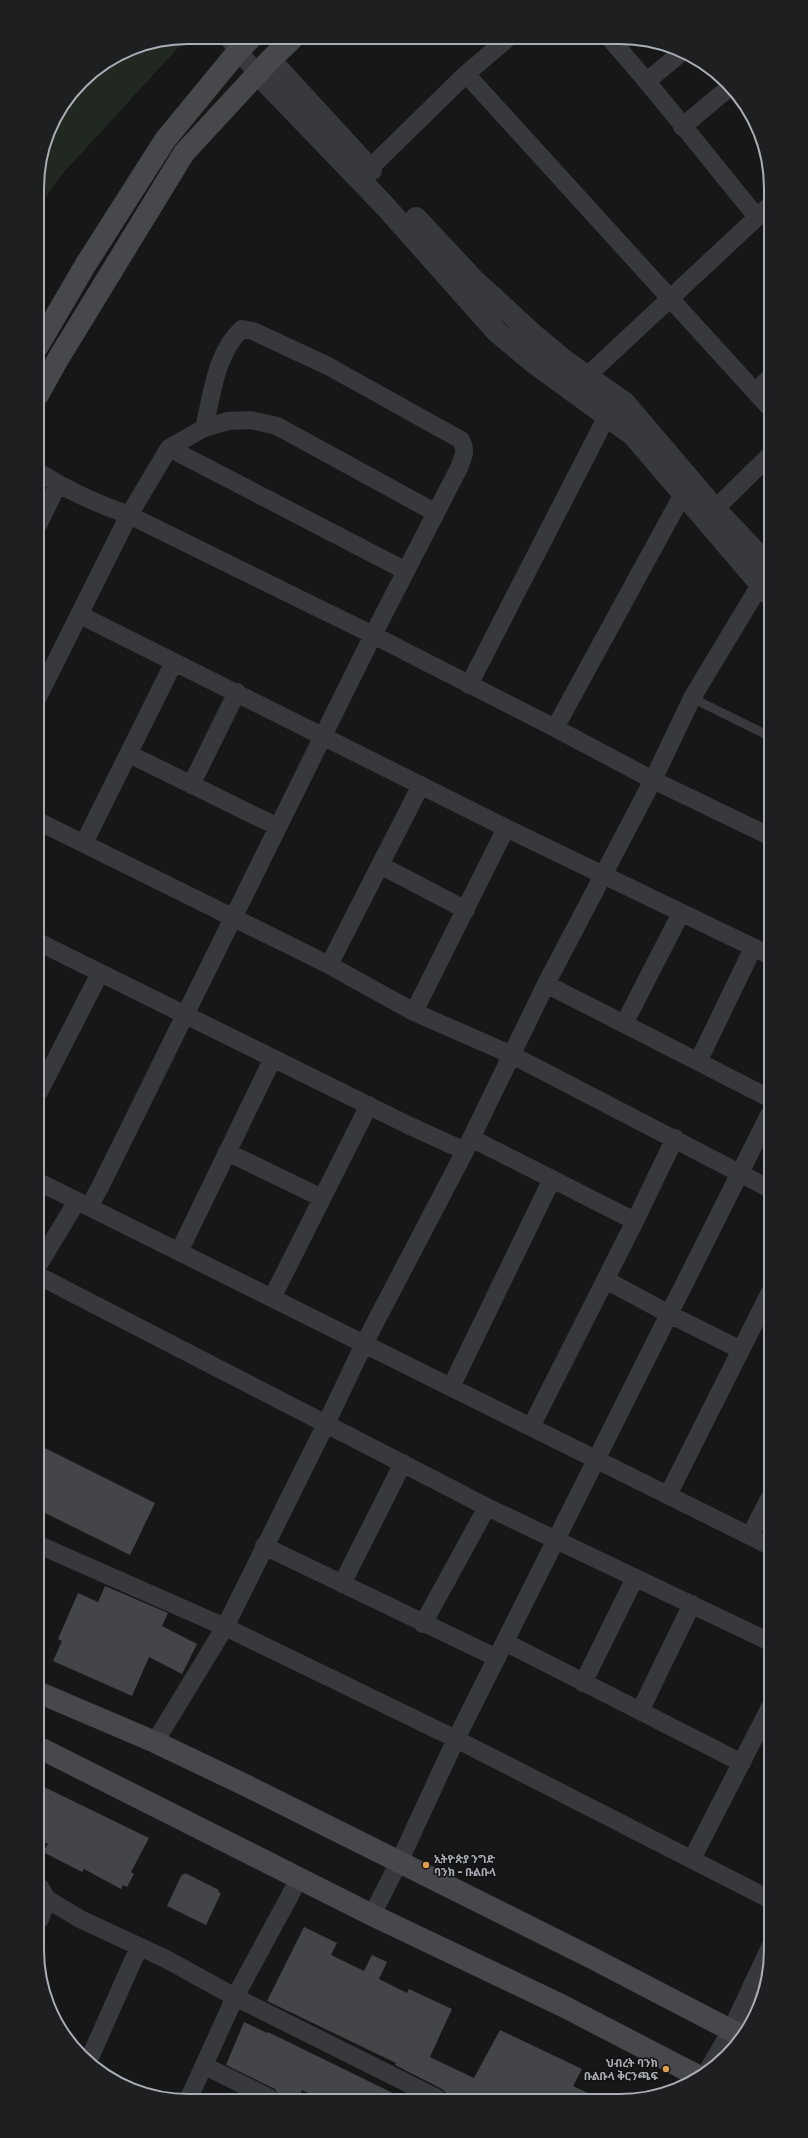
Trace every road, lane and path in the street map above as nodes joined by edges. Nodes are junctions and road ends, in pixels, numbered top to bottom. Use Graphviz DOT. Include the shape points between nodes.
graph roads {
  1 [pos="237,44"];
  2 [pos="241,44"];
  3 [pos="287,44"];
  4 [pos="501,44"];
  5 [pos="615,44"];
  6 [pos="677,56"];
  7 [pos="264,66"];
  8 [pos="466,74"];
  9 [pos="647,81"];
  10 [pos="725,90"];
  11 [pos="682,127"];
  12 [pos="370,169"];
  13 [pos="763,212"];
  14 [pos="671,299"];
  15 [pos="44,336"];
  16 [pos="588,376"];
  17 [pos="764,383"];
  18 [pos="44,384"];
  19 [pos="755,392"];
  20 [pos="764,402"];
  21 [pos="606,416"];
  22 [pos="204,428"];
  23 [pos="169,448"];
  24 [pos="764,461"];
  25 [pos="44,476"];
  26 [pos="58,484"];
  27 [pos="686,487"];
  28 [pos="715,509"];
  29 [pos="44,513"];
  30 [pos="436,513"];
  31 [pos="129,515"];
  32 [pos="406,571"];
  33 [pos="764,578"];
  34 [pos="764,579"];
  35 [pos="764,584"];
  36 [pos="80,615"];
  37 [pos="373,636"];
  38 [pos="174,662"];
  39 [pos="44,685"];
  40 [pos="469,685"];
  41 [pos="237,692"];
  42 [pos="692,698"];
  43 [pos="555,728"];
  44 [pos="764,734"];
  45 [pos="324,736"];
  46 [pos="129,754"];
  47 [pos="653,780"];
  48 [pos="192,785"];
  49 [pos="421,785"];
  50 [pos="44,824"];
  51 [pos="278,827"];
  52 [pos="506,828"];
  53 [pos="764,834"];
  54 [pos="84,843"];
  55 [pos="380,865"];
  56 [pos="605,874"];
  57 [pos="466,910"];
  58 [pos="681,913"];
  59 [pos="233,918"];
  60 [pos="44,945"];
  61 [pos="753,948"];
  62 [pos="764,954"];
  63 [pos="329,965"];
  64 [pos="100,973"];
  65 [pos="546,984"];
  66 [pos="414,1012"];
  67 [pos="186,1016"];
  68 [pos="624,1024"];
  69 [pos="512,1055"];
  70 [pos="273,1058"];
  71 [pos="698,1062"];
  72 [pos="45,1064"];
  73 [pos="764,1095"];
  74 [pos="369,1105"];
  75 [pos="764,1127"];
  76 [pos="675,1138"];
  77 [pos="468,1145"];
  78 [pos="227,1152"];
  79 [pos="740,1174"];
  80 [pos="552,1179"];
  81 [pos="44,1184"];
  82 [pos="764,1186"];
  83 [pos="322,1198"];
  84 [pos="83,1204"];
  85 [pos="635,1221"];
  86 [pos="179,1252"];
  87 [pos="44,1257"];
  88 [pos="44,1279"];
  89 [pos="606,1280"];
  90 [pos="272,1298"];
  91 [pos="764,1304"];
  92 [pos="669,1314"];
  93 [pos="364,1344"];
  94 [pos="741,1350"];
  95 [pos="451,1387"];
  96 [pos="326,1424"];
  97 [pos="531,1427"];
  98 [pos="596,1460"];
  99 [pos="403,1463"];
  100 [pos="668,1495"];
  101 [pos="487,1507"];
  102 [pos="764,1509"];
  103 [pos="750,1536"];
  104 [pos="557,1538"];
  105 [pos="764,1543"];
  106 [pos="264,1546"];
  107 [pos="44,1547"];
  108 [pos="635,1578"];
  109 [pos="342,1584"];
  110 [pos="692,1604"];
  111 [pos="423,1624"];
  112 [pos="225,1627"];
  113 [pos="764,1639"];
  114 [pos="501,1650"];
  115 [pos="582,1683"];
  116 [pos="44,1695"];
  117 [pos="640,1711"];
  118 [pos="764,1719"];
  119 [pos="456,1739"];
  120 [pos="155,1742"];
  121 [pos="44,1750"];
  122 [pos="742,1763"];
  123 [pos="692,1859"];
  124 [pos="399,1862"];
  125 [pos="299,1879"];
  126 [pos="44,1893"];
  127 [pos="764,1896"];
  128 [pos="372,1915"];
  129 [pos="139,1947"];
  130 [pos="764,1964"];
  131 [pos="235,1997"];
  132 [pos="736,2033"];
  133 [pos="722,2052"];
  134 [pos="91,2056"];
  135 [pos="205,2066"];
  136 [pos="694,2074"];
  137 [pos="191,2094"];
  138 [pos="262,2094"];
  139 [pos="426,2094"];
  1 -- 15 [label="main road" via="165,140"];
  2 -- 7 [label="street"];
  3 -- 7 [label="main road"];
  4 -- 8 [label="street"];
  5 -- 9 [label="street"];
  6 -- 9 [label="street"];
  7 -- 12 [label="street"];
  7 -- 18 [label="main road" via="184,153"];
  7 -- 21 [label="street" via="496,331"];
  8 -- 12 [label="street"];
  8 -- 14 [label="street"];
  9 -- 11 [label="street"];
  10 -- 11 [label="street"];
  11 -- 13 [label="street"];
  12 -- 16 [label="street" via="474,280 535,336"];
  13 -- 14 [label="street"];
  14 -- 16 [label="street"];
  14 -- 19 [label="street"];
  16 -- 27 [label="street" via="625,404"];
  17 -- 19 [label="street"];
  19 -- 20 [label="street"];
  21 -- 27 [label="street" via="633,435"];
  21 -- 40 [label="street"];
  22 -- 23 [label="street"];
  22 -- 30 [label="street" via="238,420 277,426"];
  22 -- 30 [label="street" via="222,357 234,335 242,329 253,331 328,366 461,440 465,453"];
  23 -- 31 [label="street"];
  23 -- 32 [label="street"];
  24 -- 28 [label="street"];
  25 -- 26 [label="street"];
  26 -- 29 [label="street"];
  26 -- 31 [label="street" via="101,505"];
  27 -- 28 [label="street"];
  27 -- 34 [label="street"];
  27 -- 43 [label="street"];
  28 -- 33 [label="street"];
  30 -- 32 [label="street"];
  31 -- 36 [label="street"];
  31 -- 37 [label="street"];
  32 -- 37 [label="street"];
  35 -- 42 [label="street"];
  36 -- 38 [label="street"];
  36 -- 39 [label="street"];
  37 -- 40 [label="street"];
  37 -- 45 [label="street"];
  38 -- 41 [label="street"];
  38 -- 46 [label="street"];
  40 -- 43 [label="street"];
  41 -- 45 [label="street"];
  41 -- 48 [label="street"];
  42 -- 44 [label="lane"];
  42 -- 47 [label="street"];
  43 -- 47 [label="street"];
  45 -- 49 [label="street"];
  45 -- 51 [label="street"];
  46 -- 48 [label="street"];
  46 -- 54 [label="street"];
  47 -- 53 [label="street"];
  47 -- 56 [label="street"];
  48 -- 51 [label="street"];
  49 -- 52 [label="street"];
  49 -- 55 [label="street"];
  50 -- 54 [label="street"];
  51 -- 59 [label="street"];
  52 -- 56 [label="street"];
  52 -- 57 [label="street"];
  54 -- 59 [label="street"];
  55 -- 57 [label="street"];
  55 -- 63 [label="street"];
  56 -- 58 [label="street"];
  56 -- 65 [label="street"];
  57 -- 66 [label="street"];
  58 -- 61 [label="street"];
  58 -- 68 [label="street"];
  59 -- 63 [label="street"];
  59 -- 67 [label="street"];
  60 -- 64 [label="street"];
  61 -- 62 [label="street"];
  61 -- 71 [label="street"];
  63 -- 66 [label="street"];
  64 -- 67 [label="street"];
  64 -- 72 [label="street"];
  65 -- 68 [label="street"];
  65 -- 69 [label="street"];
  66 -- 69 [label="street"];
  67 -- 70 [label="street"];
  67 -- 84 [label="street"];
  68 -- 71 [label="street"];
  69 -- 76 [label="street"];
  69 -- 77 [label="street"];
  70 -- 74 [label="street"];
  70 -- 78 [label="street"];
  71 -- 73 [label="street"];
  74 -- 77 [label="street"];
  74 -- 83 [label="street"];
  75 -- 79 [label="street"];
  76 -- 79 [label="street"];
  76 -- 85 [label="street"];
  77 -- 80 [label="street"];
  77 -- 93 [label="street"];
  78 -- 83 [label="street"];
  78 -- 86 [label="street"];
  79 -- 82 [label="street"];
  79 -- 92 [label="street"];
  80 -- 85 [label="street"];
  80 -- 95 [label="street"];
  81 -- 84 [label="street"];
  83 -- 90 [label="street"];
  84 -- 86 [label="street"];
  84 -- 87 [label="street"];
  85 -- 89 [label="street"];
  86 -- 90 [label="street"];
  88 -- 96 [label="street"];
  89 -- 92 [label="street"];
  89 -- 97 [label="street"];
  90 -- 93 [label="street"];
  91 -- 94 [label="street"];
  92 -- 94 [label="street"];
  92 -- 98 [label="street"];
  93 -- 95 [label="street"];
  93 -- 96 [label="street"];
  94 -- 100 [label="street"];
  95 -- 97 [label="street"];
  96 -- 99 [label="street"];
  96 -- 106 [label="street"];
  97 -- 98 [label="street"];
  98 -- 100 [label="street"];
  98 -- 104 [label="street"];
  99 -- 101 [label="street"];
  99 -- 109 [label="street"];
  100 -- 103 [label="street"];
  101 -- 104 [label="street"];
  101 -- 111 [label="street"];
  102 -- 103 [label="street"];
  103 -- 105 [label="street"];
  104 -- 108 [label="street"];
  104 -- 114 [label="street"];
  106 -- 109 [label="street"];
  106 -- 112 [label="street"];
  107 -- 112 [label="street"];
  108 -- 110 [label="street"];
  108 -- 115 [label="street"];
  109 -- 111 [label="street"];
  110 -- 113 [label="street"];
  110 -- 117 [label="street"];
  111 -- 114 [label="street"];
  112 -- 119 [label="street"];
  112 -- 120 [label="street"];
  114 -- 115 [label="street"];
  114 -- 119 [label="street"];
  115 -- 117 [label="street"];
  116 -- 120 [label="main road"];
  117 -- 122 [label="street"];
  118 -- 122 [label="street"];
  119 -- 123 [label="street"];
  119 -- 124 [label="street"];
  120 -- 124 [label="main road"];
  121 -- 125 [label="main road"];
  122 -- 123 [label="street"];
  123 -- 127 [label="street"];
  124 -- 128 [label="street"];
  124 -- 132 [label="main road"];
  125 -- 128 [label="main road"];
  125 -- 131 [label="street"];
  126 -- 129 [label="street" via="80,1919"];
  128 -- 136 [label="main road" via="563,2006"];
  129 -- 131 [label="street"];
  129 -- 134 [label="street"];
  130 -- 132 [label="street"];
  131 -- 135 [label="street"];
  131 -- 139 [label="street"];
  132 -- 133 [label="street"];
  135 -- 137 [label="street"];
  135 -- 138 [label="street"];
}
